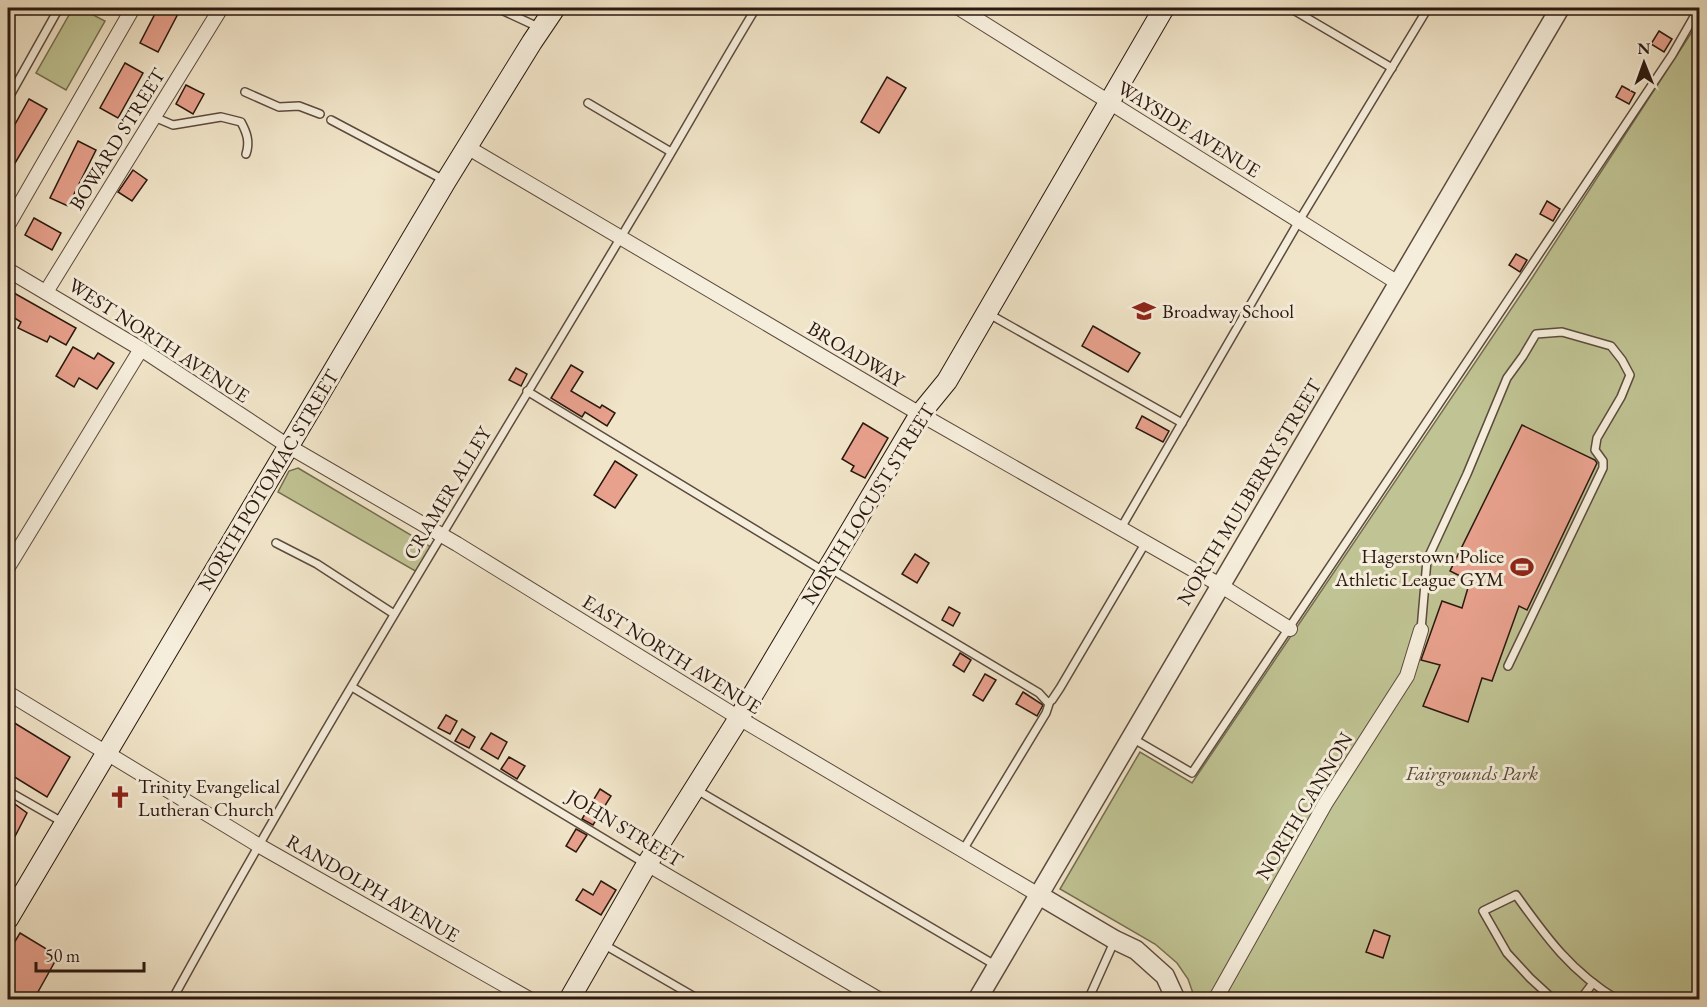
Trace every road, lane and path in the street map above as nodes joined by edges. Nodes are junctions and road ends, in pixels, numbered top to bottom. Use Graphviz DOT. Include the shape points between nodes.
graph roads {
  1 [pos="59,8"];
  2 [pos="133,8"];
  3 [pos="221,8"];
  4 [pos="497,8"];
  5 [pos="542,8"];
  6 [pos="555,8"];
  7 [pos="756,8"];
  8 [pos="959,8"];
  9 [pos="1164,8"];
  10 [pos="1290,8"];
  11 [pos="1428,8"];
  12 [pos="1560,8"];
  13 [pos="1700,8"];
  14 [pos="534,34"];
  15 [pos="1392,68"];
  16 [pos="245,92"];
  17 [pos="8,99"];
  18 [pos="1109,101"];
  19 [pos="588,103"];
  20 [pos="320,114"];
  21 [pos="154,117"];
  22 [pos="331,120"];
  23 [pos="467,147"];
  24 [pos="671,152"];
  25 [pos="246,154"];
  26 [pos="446,182"];
  27 [pos="1299,221"];
  28 [pos="8,225"];
  29 [pos="620,237"];
  30 [pos="8,270"];
  31 [pos="1398,283"];
  32 [pos="46,292"];
  33 [pos="987,312"];
  34 [pos="141,349"];
  35 [pos="527,391"];
  36 [pos="920,414"];
  37 [pos="1182,423"];
  38 [pos="288,446"];
  39 [pos="1121,528"];
  40 [pos="441,535"];
  41 [pos="1146,542"];
  42 [pos="276,543"];
  43 [pos="8,567"];
  44 [pos="827,570"];
  45 [pos="1220,585"];
  46 [pos="394,614"];
  47 [pos="1290,629"];
  48 [pos="1421,630"];
  49 [pos="1508,666"];
  50 [pos="352,687"];
  51 [pos="8,693"];
  52 [pos="1048,703"];
  53 [pos="739,718"];
  54 [pos="1130,737"];
  55 [pos="105,753"];
  56 [pos="694,788"];
  57 [pos="8,791"];
  58 [pos="64,823"];
  59 [pos="258,845"];
  60 [pos="963,850"];
  61 [pos="647,864"];
  62 [pos="1037,894"];
  63 [pos="8,919"];
  64 [pos="1115,940"];
  65 [pos="601,943"];
  66 [pos="996,966"];
  67 [pos="1593,983"];
  68 [pos="172,999"];
  69 [pos="531,999"];
  70 [pos="569,999"];
  71 [pos="700,999"];
  72 [pos="880,999"];
  73 [pos="977,999"];
  74 [pos="1088,999"];
  75 [pos="1176,999"];
  76 [pos="1215,999"];
  77 [pos="1554,999"];
  78 [pos="1580,999"];
  79 [pos="1618,999"];
  1 -- 17 [label="lane"];
  2 -- 28 [label="street"];
  3 -- 21 [label="street, BOWARD STREET"];
  4 -- 14 [label="lane"];
  5 -- 14 [label="street, NORTH POTOMAC STREET"];
  6 -- 14 [label="main road, NORTH POTOMAC STREET"];
  7 -- 24 [label="lane, CRAMER ALLEY"];
  8 -- 18 [label="street, WAYSIDE AVENUE"];
  9 -- 18 [label="main road, NORTH LOCUST STREET"];
  10 -- 15 [label="lane"];
  11 -- 15 [label="lane"];
  12 -- 31 [label="street, NORTH MULBERRY STREET"];
  13 -- 47 [label="lane"];
  14 -- 23 [label="main road, NORTH POTOMAC STREET"];
  15 -- 27 [label="lane"];
  16 -- 20 [label="lane" via="279,107 299,106"];
  18 -- 27 [label="street, WAYSIDE AVENUE"];
  18 -- 33 [label="main road, NORTH LOCUST STREET"];
  19 -- 24 [label="lane"];
  21 -- 25 [label="lane" via="173,125 221,117 241,122 247,132"];
  21 -- 32 [label="street, BOWARD STREET"];
  22 -- 26 [label="lane"];
  23 -- 26 [label="main road, NORTH POTOMAC STREET"];
  23 -- 29 [label="street, BROADWAY"];
  24 -- 29 [label="lane, CRAMER ALLEY"];
  26 -- 38 [label="main road, NORTH POTOMAC STREET"];
  27 -- 31 [label="street, WAYSIDE AVENUE"];
  27 -- 37 [label="lane"];
  29 -- 35 [label="lane, CRAMER ALLEY"];
  29 -- 36 [label="street, BROADWAY"];
  30 -- 32 [label="street, WEST NORTH AVENUE"];
  31 -- 45 [label="street, NORTH MULBERRY STREET"];
  32 -- 34 [label="street, WEST NORTH AVENUE"];
  33 -- 36 [label="main road, NORTH LOCUST STREET" via="947,381"];
  33 -- 37 [label="lane"];
  34 -- 38 [label="street, WEST NORTH AVENUE"];
  34 -- 43 [label="street"];
  35 -- 40 [label="lane, CRAMER ALLEY"];
  35 -- 44 [label="lane"];
  36 -- 39 [label="street, BROADWAY"];
  36 -- 44 [label="main road, NORTH LOCUST STREET"];
  37 -- 39 [label="lane"];
  38 -- 40 [label="street, EAST NORTH AVENUE"];
  38 -- 55 [label="main road, NORTH POTOMAC STREET"];
  39 -- 41 [label="street, BROADWAY"];
  40 -- 46 [label="lane, CRAMER ALLEY"];
  40 -- 53 [label="street, EAST NORTH AVENUE"];
  41 -- 45 [label="street, BROADWAY"];
  41 -- 52 [label="lane"];
  42 -- 46 [label="lane" via="317,564"];
  44 -- 52 [label="lane" via="1039,693"];
  44 -- 53 [label="main road, NORTH LOCUST STREET"];
  45 -- 47 [label="street, BROADWAY"];
  45 -- 54 [label="street, NORTH MULBERRY STREET"];
  46 -- 50 [label="lane, CRAMER ALLEY"];
  47 -- 54 [label="lane" via="1192,773"];
  48 -- 49 [label="lane" via="1427,560 1507,378 1536,334 1562,332 1611,346 1630,375 1598,438 1595,450 1603,468"];
  48 -- 76 [label="street, NORTH CANNON" via="1407,676 1326,804"];
  50 -- 59 [label="lane, CRAMER ALLEY"];
  50 -- 61 [label="lane, JOHN STREET"];
  51 -- 55 [label="street, RANDOLPH AVENUE"];
  52 -- 60 [label="lane" via="1046,713"];
  53 -- 56 [label="main road, NORTH LOCUST STREET"];
  53 -- 60 [label="street, EAST NORTH AVENUE"];
  54 -- 62 [label="street, NORTH MULBERRY STREET"];
  55 -- 58 [label="main road, NORTH POTOMAC STREET"];
  55 -- 59 [label="street, RANDOLPH AVENUE"];
  56 -- 61 [label="main road, NORTH LOCUST STREET"];
  56 -- 66 [label="lane"];
  57 -- 58 [label="lane"];
  58 -- 63 [label="main road, NORTH POTOMAC STREET"];
  59 -- 68 [label="lane, CRAMER ALLEY"];
  59 -- 69 [label="street, RANDOLPH AVENUE"];
  60 -- 62 [label="street, EAST NORTH AVENUE"];
  61 -- 65 [label="main road, NORTH LOCUST STREET"];
  61 -- 72 [label="street, JOHN STREET"];
  62 -- 64 [label="street"];
  62 -- 66 [label="street, NORTH MULBERRY STREET"];
  64 -- 74 [label="lane"];
  64 -- 75 [label="street" via="1136,950 1165,976"];
  65 -- 70 [label="main road, NORTH LOCUST STREET"];
  65 -- 71 [label="lane"];
  66 -- 73 [label="street, NORTH MULBERRY STREET"];
  67 -- 77 [label="lane" via="1549,942 1516,895 1484,911 1507,953"];
  67 -- 78 [label="lane"];
  67 -- 79 [label="lane"];
}
